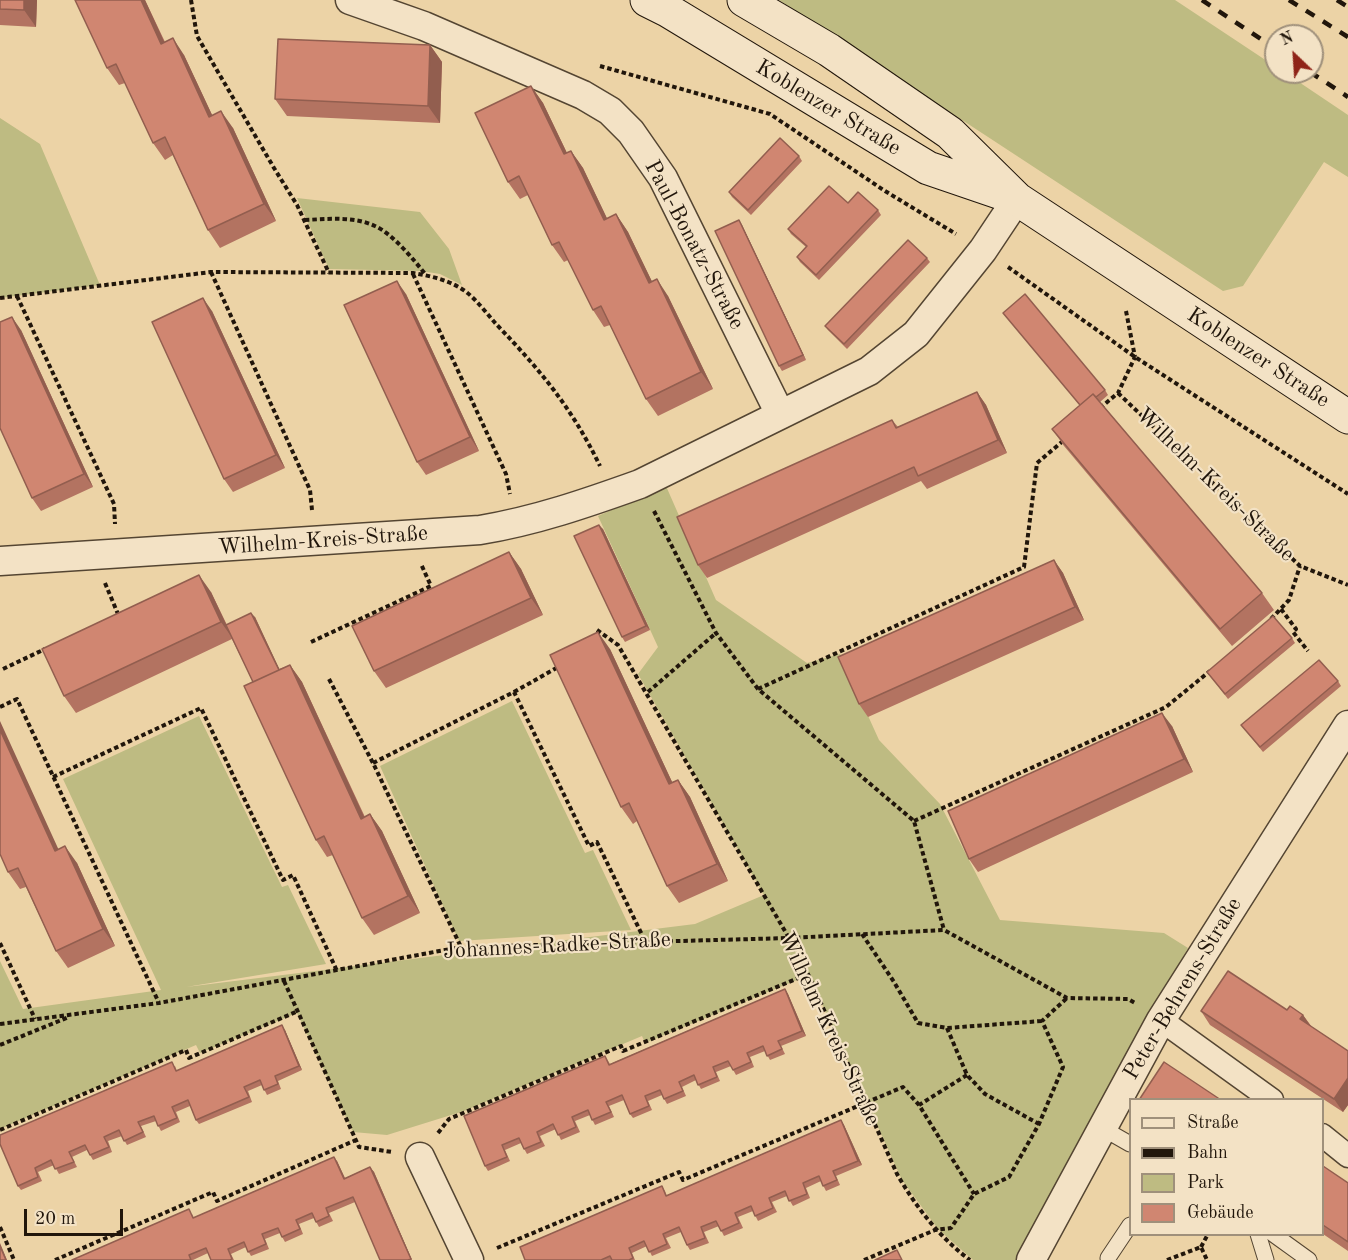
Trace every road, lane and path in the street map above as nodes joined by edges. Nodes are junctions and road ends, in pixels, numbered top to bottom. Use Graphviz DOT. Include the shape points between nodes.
graph roads {
  1 [pos="191,0"];
  2 [pos="350,0"];
  3 [pos="647,0"];
  4 [pos="744,0"];
  5 [pos="591,64"];
  6 [pos="1017,199"];
  7 [pos="305,220"];
  8 [pos="983,250"];
  9 [pos="211,272"];
  10 [pos="329,273"];
  11 [pos="413,273"];
  12 [pos="426,276"];
  13 [pos="17,296"];
  14 [pos="0,298"];
  15 [pos="1135,357"];
  16 [pos="1118,393"];
  17 [pos="780,414"];
  18 [pos="1094,414"];
  19 [pos="1348,417"];
  20 [pos="1069,435"];
  21 [pos="506,474"];
  22 [pos="640,484"];
  23 [pos="310,490"];
  24 [pos="614,494"];
  25 [pos="1348,494"];
  26 [pos="114,504"];
  27 [pos="407,535"];
  28 [pos="92,555"];
  29 [pos="0,561"];
  30 [pos="1300,566"];
  31 [pos="1348,585"];
  32 [pos="1281,609"];
  33 [pos="108,619"];
  34 [pos="1263,625"];
  35 [pos="597,630"];
  36 [pos="716,633"];
  37 [pos="611,640"];
  38 [pos="311,642"];
  39 [pos="55,644"];
  40 [pos="602,645"];
  41 [pos="1308,651"];
  42 [pos="565,663"];
  43 [pos="1219,664"];
  44 [pos="3,669"];
  45 [pos="329,679"];
  46 [pos="758,689"];
  47 [pos="514,692"];
  48 [pos="648,693"];
  49 [pos="0,707"];
  50 [pos="1348,725"];
  51 [pos="373,763"];
  52 [pos="53,777"];
  53 [pos="914,821"];
  54 [pos="944,930"];
  55 [pos="862,934"];
  56 [pos="789,938"];
  57 [pos="645,941"];
  58 [pos="0,943"];
  59 [pos="462,947"];
  60 [pos="337,971"];
  61 [pos="808,974"];
  62 [pos="284,981"];
  63 [pos="1067,998"];
  64 [pos="159,1003"];
  65 [pos="298,1011"];
  66 [pos="76,1014"];
  67 [pos="35,1019"];
  68 [pos="1161,1020"];
  69 [pos="1042,1022"];
  70 [pos="0,1024"];
  71 [pos="947,1028"];
  72 [pos="0,1045"];
  73 [pos="967,1076"];
  74 [pos="1269,1098"];
  75 [pos="864,1102"];
  76 [pos="919,1105"];
  77 [pos="1039,1124"];
  78 [pos="1102,1128"];
  79 [pos="0,1130"];
  80 [pos="1324,1136"];
  81 [pos="356,1140"];
  82 [pos="1129,1143"];
  83 [pos="1348,1156"];
  84 [pos="420,1157"];
  85 [pos="974,1194"];
  86 [pos="0,1227"];
  87 [pos="1129,1228"];
  88 [pos="935,1230"];
  89 [pos="1207,1236"];
  90 [pos="1259,1236"];
  91 [pos="1276,1236"];
  92 [pos="1201,1247"];
  93 [pos="1108,1258"];
  94 [pos="14,1260"];
  95 [pos="55,1260"];
  96 [pos="469,1260"];
  97 [pos="864,1260"];
  98 [pos="970,1260"];
  99 [pos="1031,1260"];
  100 [pos="1167,1260"];
  101 [pos="1207,1260"];
  102 [pos="1266,1260"];
  103 [pos="1309,1260"];
  1 -- 7 [label="path" via="197,36"];
  2 -- 17 [label="street, Paul-Bonatz-Straße" via="424,26 583,95 610,111 631,132 663,178"];
  3 -- 6 [label="main road, Koblenzer Straße" via="928,168"];
  4 -- 6 [label="main road, Koblenzer Straße" via="829,50 950,133"];
  5 -- 8 [label="path" via="770,114 885,191"];
  6 -- 8 [label="street, Wilhelm-Kreis-Straße"];
  6 -- 19 [label="main road, Koblenzer Straße"];
  7 -- 10 [label="path"];
  7 -- 12 [label="path" via="337,219 377,226"];
  8 -- 15 [label="path"];
  8 -- 17 [label="street, Wilhelm-Kreis-Straße" via="916,334 869,371"];
  9 -- 10 [label="path"];
  9 -- 13 [label="path"];
  9 -- 23 [label="path"];
  10 -- 11 [label="path"];
  11 -- 12 [label="path"];
  11 -- 21 [label="path"];
  12 -- 24 [label="path" via="465,292 537,366 587,440"];
  13 -- 14 [label="path"];
  13 -- 26 [label="path"];
  15 -- 16 [label="path, Wilhelm-Kreis-Straße"];
  15 -- 25 [label="path"];
  16 -- 18 [label="path, Wilhelm-Kreis-Straße"];
  16 -- 30 [label="path, Wilhelm-Kreis-Straße"];
  17 -- 22 [label="street, Wilhelm-Kreis-Straße"];
  20 -- 46 [label="path" via="1037,463 1024,567"];
  22 -- 24 [label="street, Wilhelm-Kreis-Straße"];
  22 -- 36 [label="path"];
  24 -- 27 [label="street, Wilhelm-Kreis-Straße" via="516,524"];
  27 -- 28 [label="street, Wilhelm-Kreis-Straße"];
  27 -- 38 [label="path" via="430,586"];
  28 -- 29 [label="street, Wilhelm-Kreis-Straße"];
  28 -- 33 [label="path" via="118,614"];
  30 -- 31 [label="path, Wilhelm-Kreis-Straße"];
  30 -- 32 [label="path" via="1289,600"];
  32 -- 34 [label="path"];
  32 -- 41 [label="path"];
  35 -- 37 [label="path, Wilhelm-Kreis-Straße"];
  36 -- 46 [label="path"];
  36 -- 48 [label="path"];
  37 -- 40 [label="path"];
  37 -- 48 [label="path, Wilhelm-Kreis-Straße"];
  39 -- 44 [label="path"];
  42 -- 47 [label="path"];
  43 -- 53 [label="path" via="1166,707"];
  45 -- 51 [label="path"];
  46 -- 53 [label="path"];
  47 -- 51 [label="path"];
  47 -- 57 [label="path" via="589,846 597,842"];
  48 -- 56 [label="path, Wilhelm-Kreis-Straße"];
  49 -- 52 [label="path" via="17,699"];
  50 -- 68 [label="street, Peter-Behrens-Straße"];
  51 -- 59 [label="path"];
  52 -- 60 [label="path" via="201,708 283,880 293,875"];
  52 -- 64 [label="path"];
  53 -- 54 [label="path"];
  54 -- 55 [label="path, Johannes-Radke-Straße"];
  54 -- 63 [label="path"];
  55 -- 56 [label="path, Johannes-Radke-Straße"];
  55 -- 71 [label="path" via="918,1023"];
  56 -- 57 [label="path, Johannes-Radke-Straße"];
  56 -- 61 [label="path, Wilhelm-Kreis-Straße"];
  57 -- 59 [label="path, Johannes-Radke-Straße"];
  58 -- 67 [label="path"];
  59 -- 60 [label="path, Johannes-Radke-Straße"];
  60 -- 62 [label="path, Johannes-Radke-Straße"];
  61 -- 75 [label="path, Wilhelm-Kreis-Straße"];
  61 -- 84 [label="path" via="623,1051 621,1046 449,1119"];
  62 -- 64 [label="path, Johannes-Radke-Straße"];
  62 -- 65 [label="path"];
  63 -- 68 [label="path" via="1128,999"];
  63 -- 69 [label="path"];
  64 -- 66 [label="path, Johannes-Radke-Straße"];
  65 -- 79 [label="path" via="189,1058 186,1050"];
  65 -- 81 [label="path"];
  66 -- 67 [label="path, Johannes-Radke-Straße"];
  66 -- 72 [label="path"];
  67 -- 70 [label="path, Johannes-Radke-Straße"];
  68 -- 74 [label="street"];
  68 -- 78 [label="street, Peter-Behrens-Straße"];
  69 -- 71 [label="path"];
  69 -- 77 [label="path" via="1063,1067"];
  71 -- 73 [label="path"];
  73 -- 76 [label="path"];
  73 -- 77 [label="path" via="985,1094"];
  75 -- 76 [label="path" via="903,1087"];
  75 -- 88 [label="path, Wilhelm-Kreis-Straße" via="897,1174"];
  75 -- 96 [label="path" via="683,1180 679,1172"];
  76 -- 85 [label="path"];
  77 -- 85 [label="path" via="1009,1177"];
  78 -- 82 [label="lane"];
  78 -- 99 [label="street, Peter-Behrens-Straße"];
  80 -- 83 [label="street"];
  81 -- 84 [label="path" via="359,1147"];
  81 -- 95 [label="path" via="217,1201 213,1192"];
  84 -- 96 [label="street"];
  85 -- 88 [label="path" via="951,1228"];
  86 -- 94 [label="path"];
  87 -- 93 [label="lane"];
  88 -- 97 [label="path"];
  88 -- 98 [label="path, Wilhelm-Kreis-Straße"];
  89 -- 92 [label="path"];
  90 -- 102 [label="lane"];
  91 -- 103 [label="lane"];
  92 -- 100 [label="path"];
  92 -- 101 [label="path"];
}
